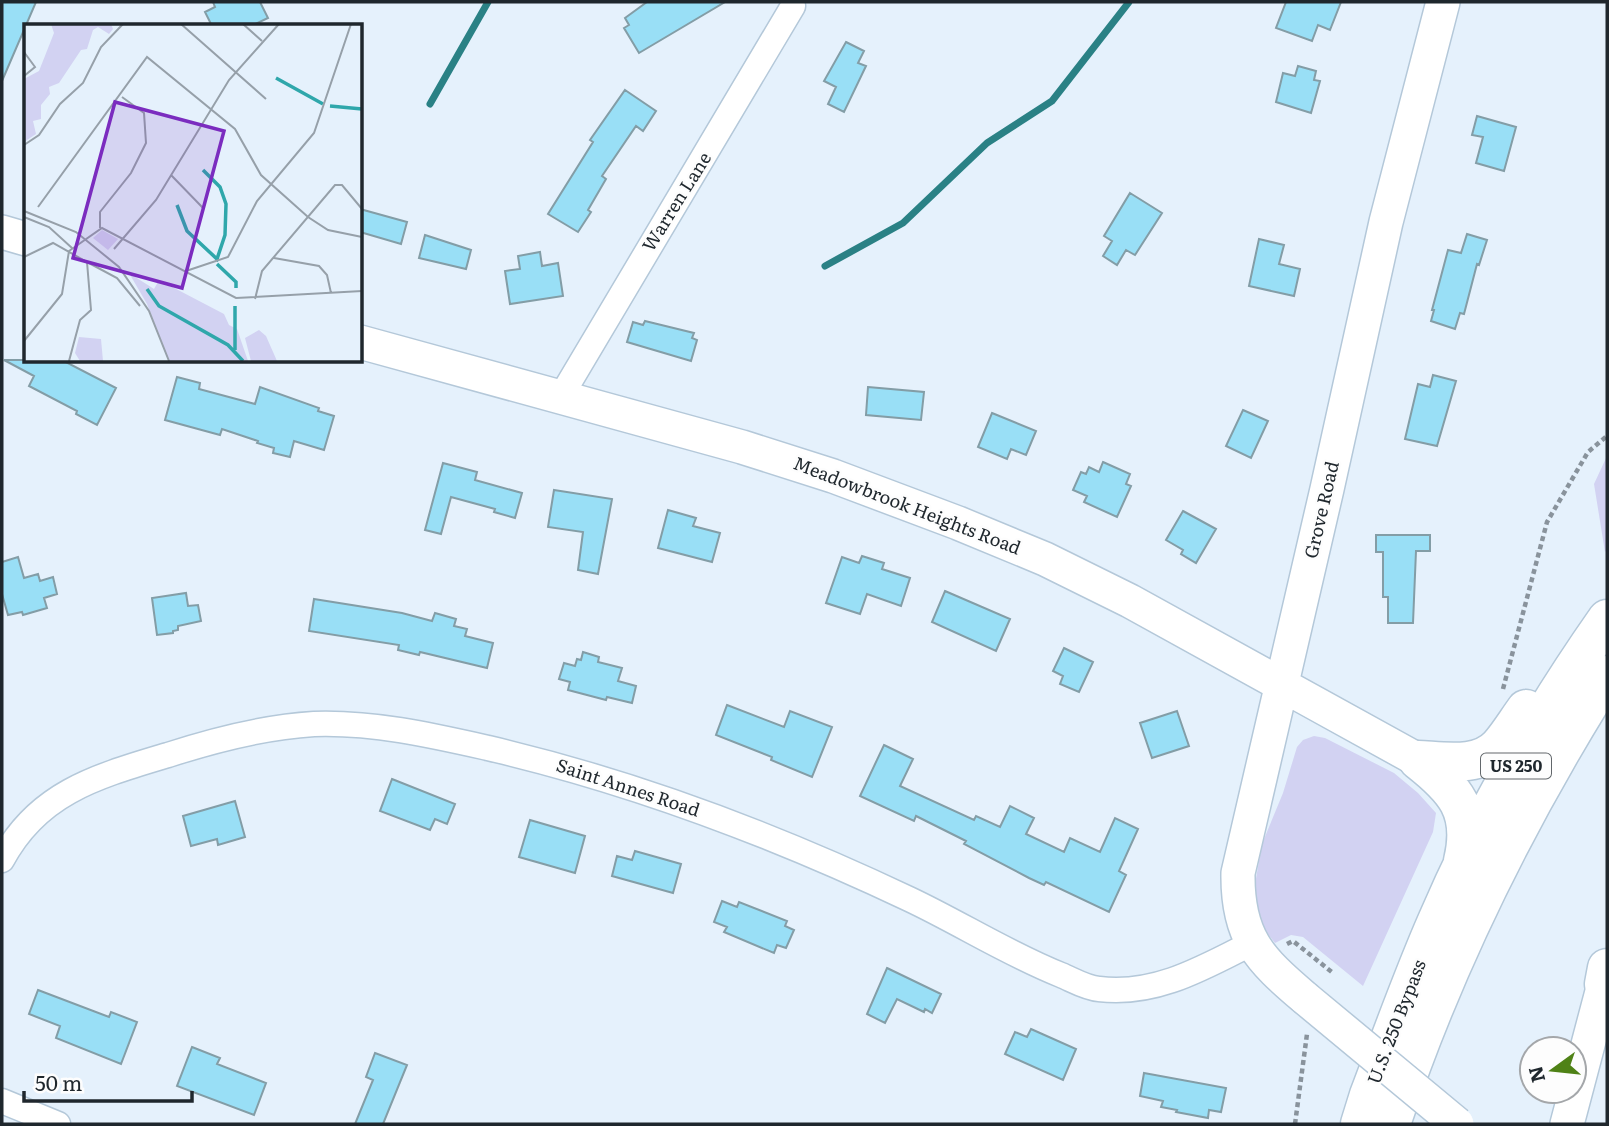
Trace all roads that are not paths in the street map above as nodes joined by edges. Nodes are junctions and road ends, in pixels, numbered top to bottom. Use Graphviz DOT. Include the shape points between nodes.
graph roads {
  1 [pos="793,6"];
  2 [pos="1438,6"];
  3 [pos="2,232"];
  4 [pos="24,238"];
  5 [pos="362,343"];
  6 [pos="561,398"];
  7 [pos="1607,619"];
  8 [pos="1592,670"];
  9 [pos="1282,686"];
  10 [pos="1418,760"];
  11 [pos="2,860"];
  12 [pos="1461,869"];
  13 [pos="1448,933"];
  14 [pos="1252,943"];
  15 [pos="1606,978"];
  16 [pos="2,1101"];
  17 [pos="58,1124"];
  18 [pos="1360,1124"];
  19 [pos="1391,1124"];
  20 [pos="1457,1124"];
  21 [pos="1567,1124"];
  1 -- 6 [label="street, Warren Lane"];
  2 -- 9 [label="street, Grove Road"];
  3 -- 4 [label="street"];
  5 -- 6 [label="street, Meadowbrook Heights Road"];
  6 -- 9 [label="street, Meadowbrook Heights Road" via="755,451 958,523 1130,601"];
  7 -- 8 [label="highway, US 250"];
  8 -- 10 [label="highway" via="1539,690 1488,754 1469,761"];
  8 -- 12 [label="highway, US 250" via="1517,764"];
  8 -- 13 [label="highway, US 250" via="1560,749 1512,835"];
  9 -- 10 [label="street, Meadowbrook Heights Road"];
  9 -- 14 [label="street, Grove Road" via="1238,873 1243,923"];
  10 -- 12 [label="highway" via="1446,782 1459,801 1467,844"];
  11 -- 14 [label="street, Saint Annes Road" via="29,821 51,801 76,786 132,765 264,730 313,724 373,725 529,757 745,827 831,862 1041,967 1095,989 1150,987 1181,979"];
  12 -- 13 [label="highway, US 250"];
  13 -- 18 [label="highway, U.S. 250 Bypass / US 250" via="1369,1095"];
  13 -- 19 [label="highway, U.S. 250 Bypass / US 250"];
  14 -- 20 [label="street, Grove Road, bridge" via="1305,998"];
  15 -- 21 [label="street"];
  16 -- 17 [label="street"];
}
